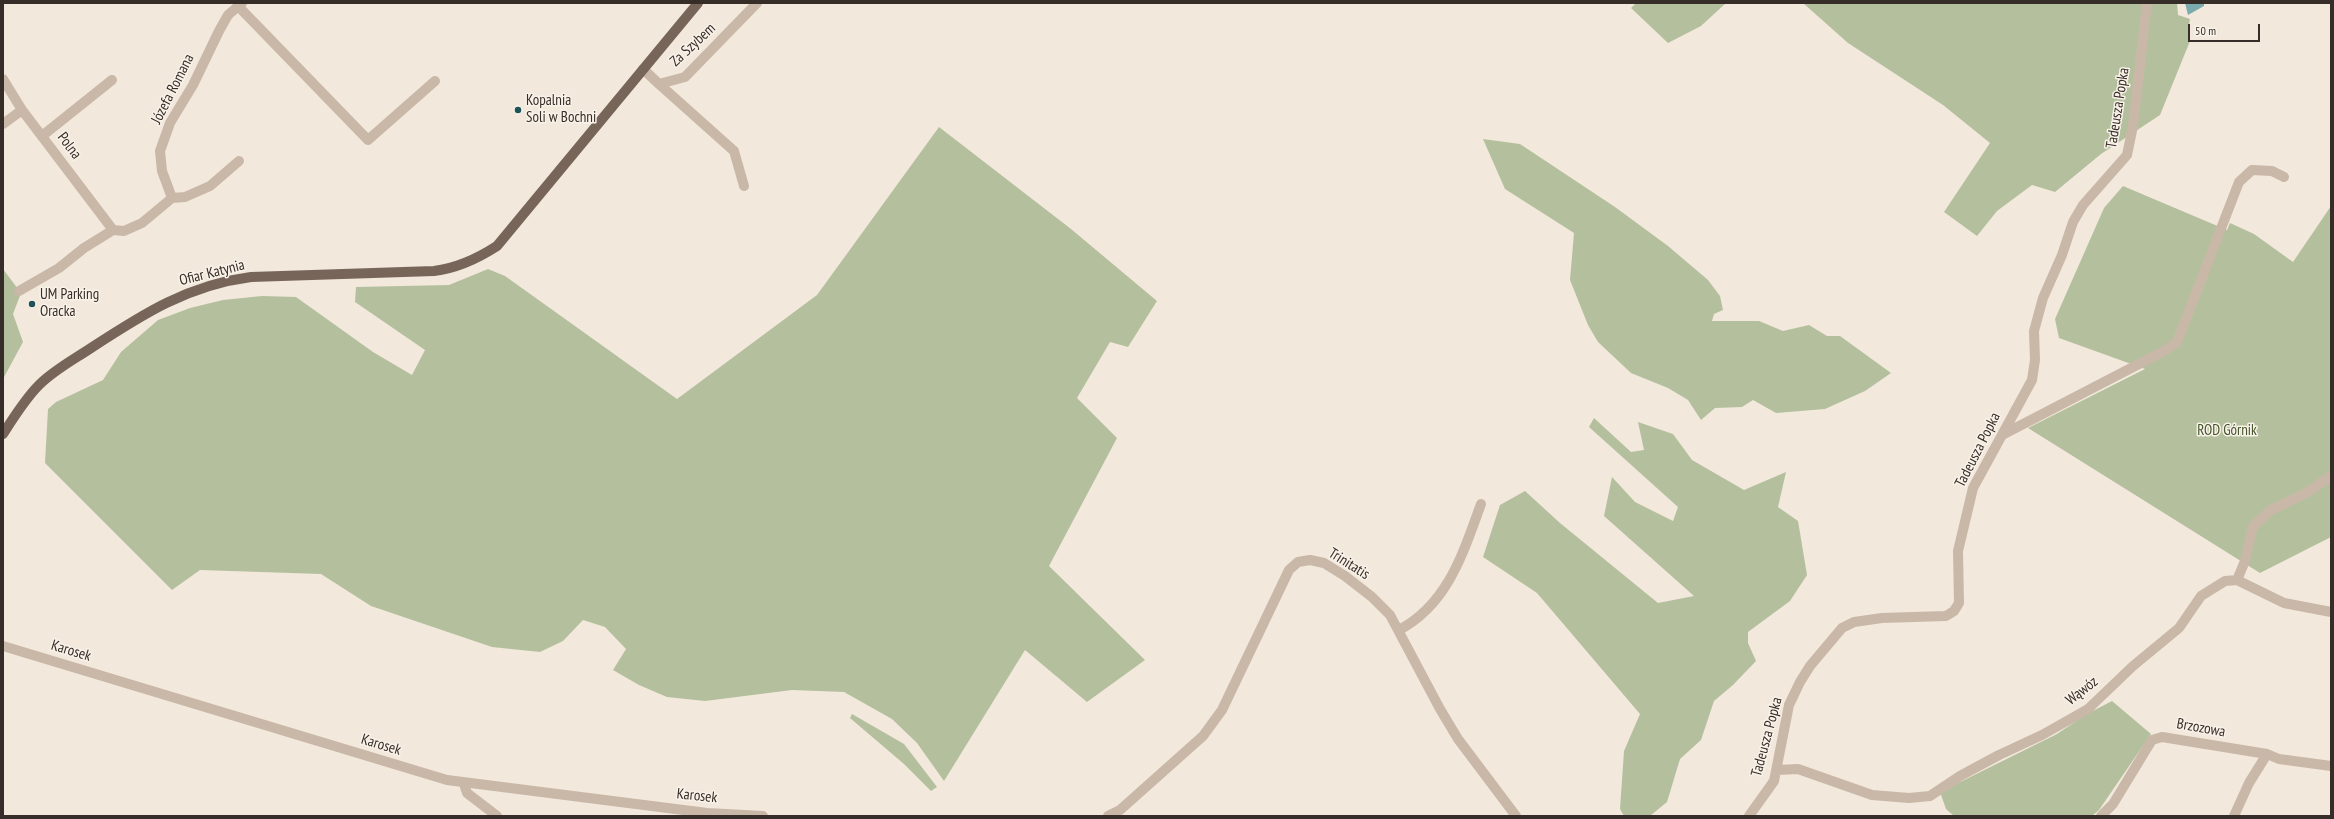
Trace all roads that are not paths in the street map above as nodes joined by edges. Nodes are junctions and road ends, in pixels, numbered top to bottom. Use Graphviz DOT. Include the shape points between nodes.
graph roads {
  1 [pos="698,3"];
  2 [pos="756,3"];
  3 [pos="2147,3"];
  4 [pos="240,4"];
  5 [pos="643,69"];
  6 [pos="3,79"];
  7 [pos="112,80"];
  8 [pos="435,81"];
  9 [pos="659,84"];
  10 [pos="22,110"];
  11 [pos="3,124"];
  12 [pos="42,136"];
  13 [pos="239,161"];
  14 [pos="2284,177"];
  15 [pos="744,186"];
  16 [pos="172,198"];
  17 [pos="113,230"];
  18 [pos="21,290"];
  19 [pos="3,434"];
  20 [pos="2002,434"];
  21 [pos="2331,476"];
  22 [pos="1481,504"];
  23 [pos="2237,580"];
  24 [pos="2331,612"];
  25 [pos="1399,630"];
  26 [pos="3,646"];
  27 [pos="2267,754"];
  28 [pos="2331,766"];
  29 [pos="1777,770"];
  30 [pos="464,784"];
  31 [pos="497,816"];
  32 [pos="762,816"];
  33 [pos="1108,816"];
  34 [pos="1516,816"];
  35 [pos="1749,816"];
  36 [pos="2101,816"];
  37 [pos="2234,816"];
  1 -- 5 [label="main road, Ofiar Katynia"];
  2 -- 9 [label="street, Za Szybem" via="685,77"];
  3 -- 20 [label="street, Tadeusza Popka" via="2133,126 2127,155 2083,205 2073,222 2043,298 2034,331 2035,360 2032,380"];
  4 -- 8 [label="street" via="368,140"];
  4 -- 16 [label="street, Józefa Romana" via="228,15 219,31 170,123 160,151 162,171"];
  5 -- 9 [label="street"];
  5 -- 19 [label="main road, Ofiar Katynia" via="497,246 470,262 445,270 251,277 186,293 148,312 52,373 28,397"];
  6 -- 10 [label="street, Polna"];
  7 -- 12 [label="street"];
  9 -- 15 [label="street" via="734,151"];
  10 -- 11 [label="street"];
  10 -- 12 [label="street, Polna"];
  12 -- 17 [label="street, Polna"];
  13 -- 16 [label="street" via="220,179 199,192"];
  14 -- 20 [label="street" via="2272,170 2252,170 2239,182 2177,342"];
  16 -- 17 [label="street" via="142,223 124,231"];
  17 -- 18 [label="street" via="59,268"];
  20 -- 29 [label="street, Tadeusza Popka" via="1973,488 1958,550 1959,603 1954,611 1946,616 1882,618 1854,622 1842,628 1810,666 1789,705 1781,736"];
  21 -- 23 [label="street" via="2306,493 2270,510 2253,526 2245,561"];
  22 -- 25 [label="street" via="1449,582 1428,610 1413,623"];
  23 -- 24 [label="street" via="2284,603"];
  23 -- 29 [label="street, Wąwóz" via="2225,581 2201,596 2179,628 2133,666 2088,709 2042,735 1999,754 1930,796 1903,798 1872,795 1798,769"];
  25 -- 33 [label="street, Trinitatis" via="1390,615 1372,597 1345,576 1324,563 1310,560 1298,562 1288,570 1222,710 1208,729 1171,766 1120,810"];
  25 -- 34 [label="street, Trinitatis" via="1458,739"];
  26 -- 30 [label="street, Karosek"];
  27 -- 28 [label="street, Brzozowa" via="2279,759"];
  27 -- 36 [label="street, Brzozowa" via="2168,737 2152,740 2113,804"];
  27 -- 37 [label="street" via="2249,783"];
  29 -- 35 [label="street, Tadeusza Popka" via="1774,780"];
  30 -- 31 [label="street" via="467,793"];
  30 -- 32 [label="street, Karosek" via="707,813"];
}
